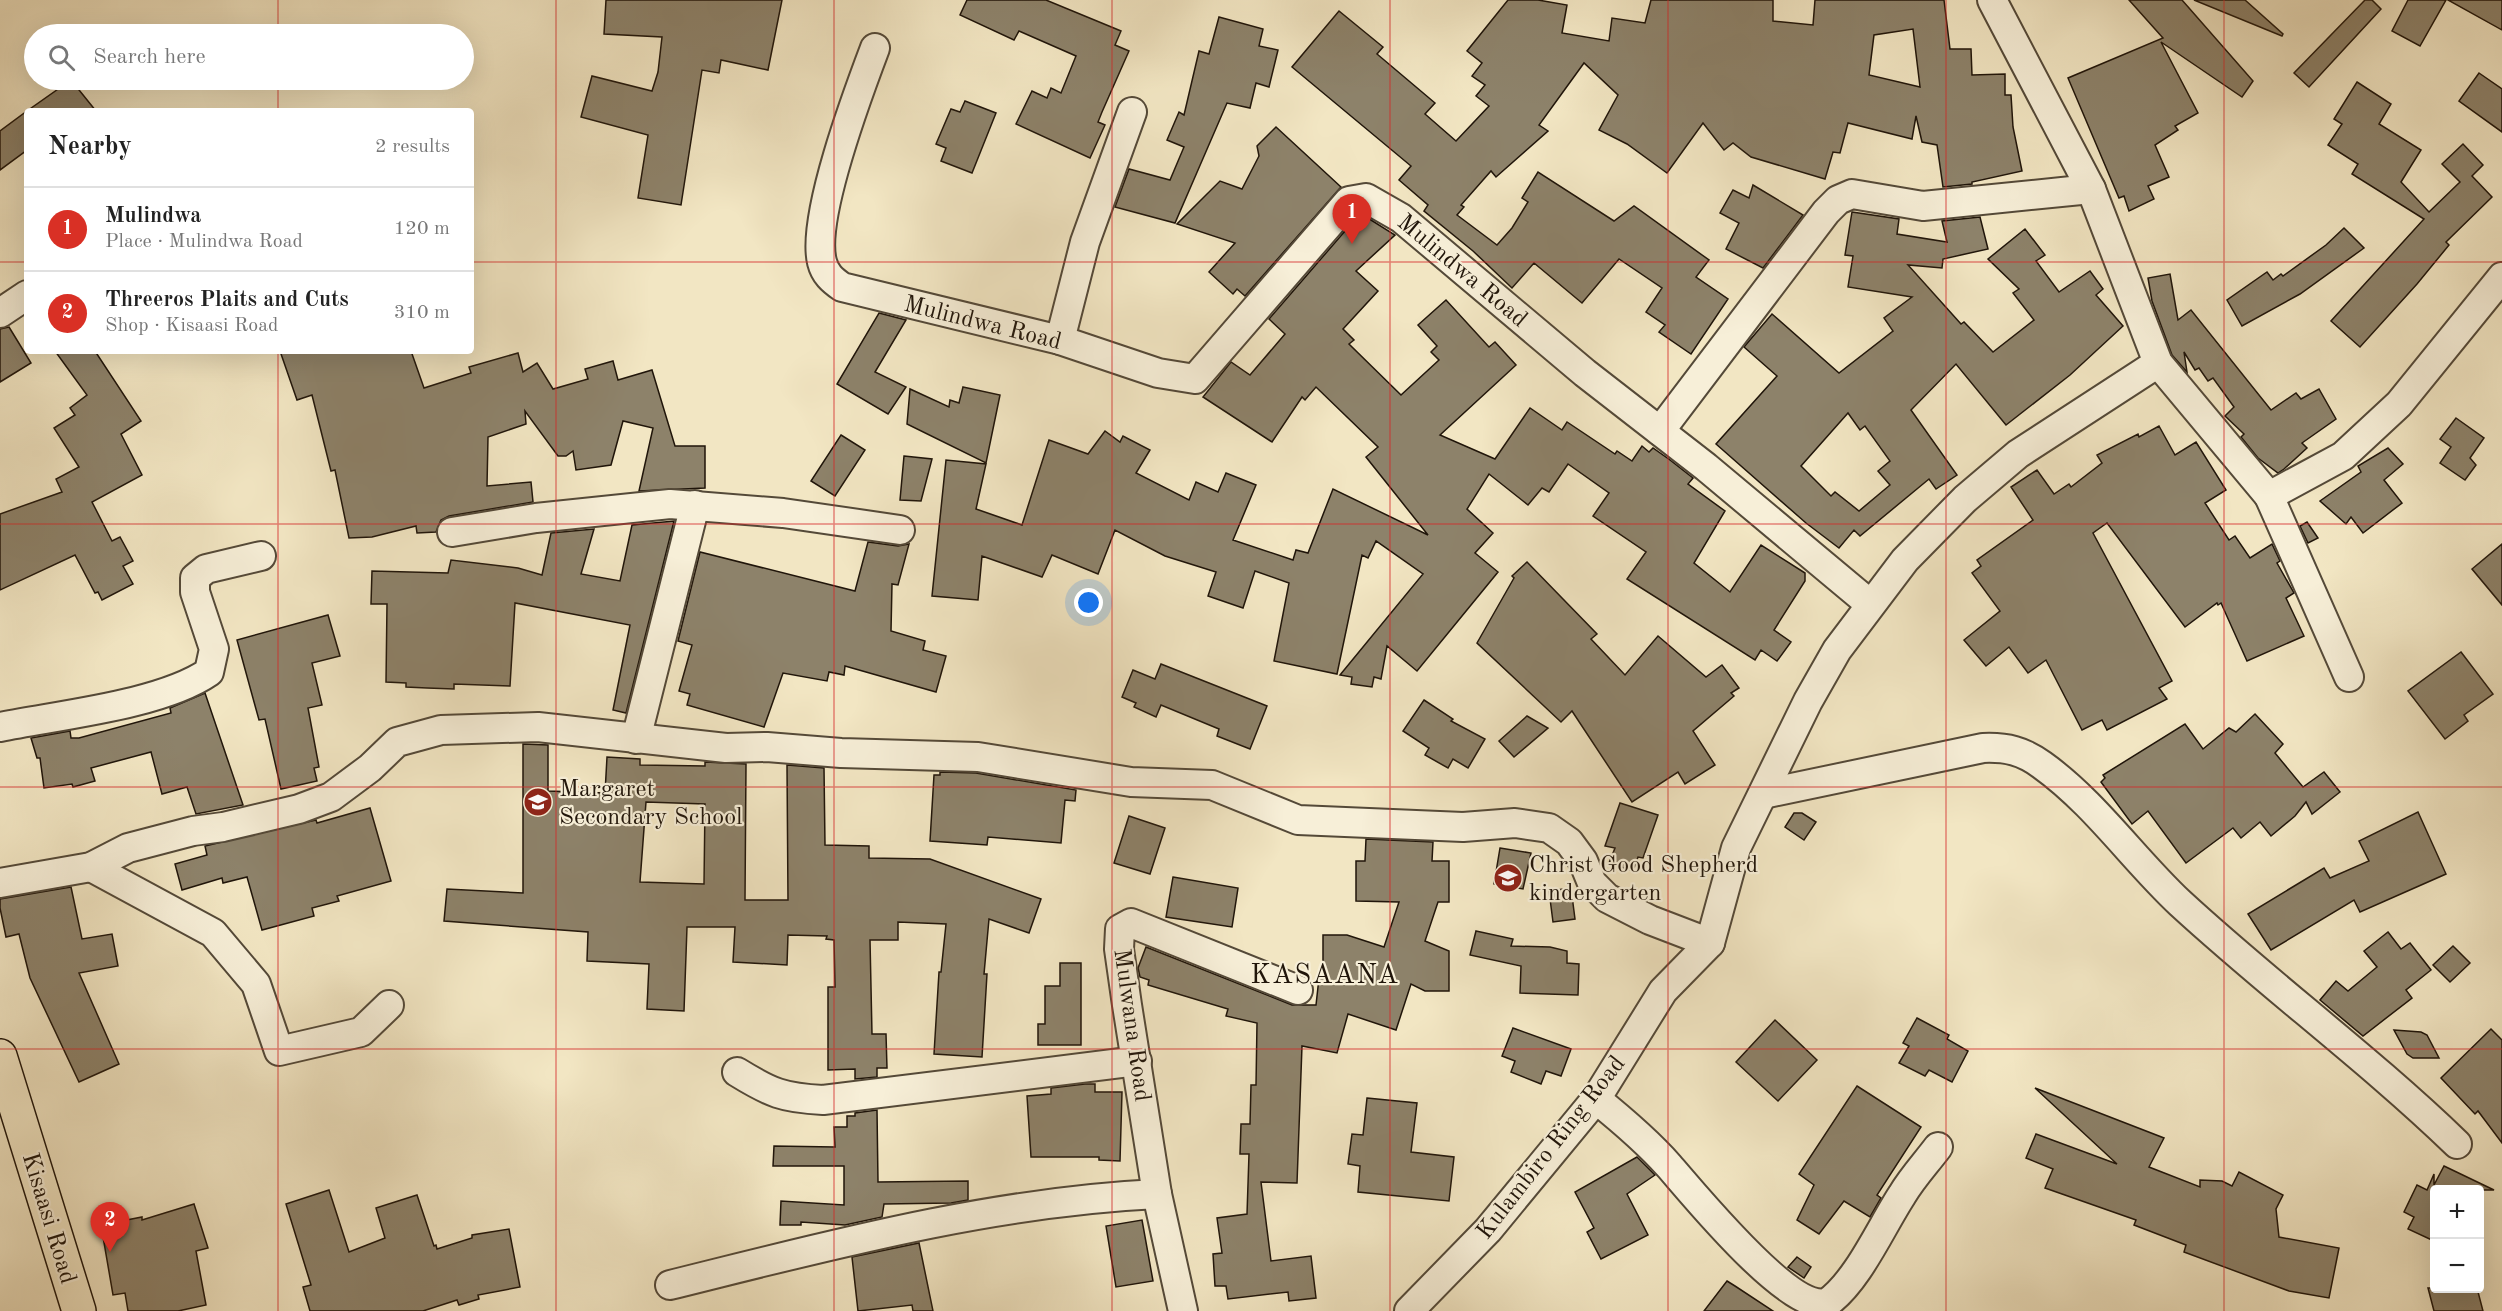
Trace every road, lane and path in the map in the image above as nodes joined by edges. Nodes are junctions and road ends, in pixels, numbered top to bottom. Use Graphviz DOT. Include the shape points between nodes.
graph roads {
  1 [pos="1992,0"];
  2 [pos="875,48"];
  3 [pos="1132,112"];
  4 [pos="2091,189"];
  5 [pos="2502,277"];
  6 [pos="24,298"];
  7 [pos="0,313"];
  8 [pos="1060,340"];
  9 [pos="2158,363"];
  10 [pos="1660,430"];
  11 [pos="2269,496"];
  12 [pos="695,505"];
  13 [pos="900,530"];
  14 [pos="452,532"];
  15 [pos="261,556"];
  16 [pos="1870,604"];
  17 [pos="2349,677"];
  18 [pos="0,727"];
  19 [pos="636,739"];
  20 [pos="1763,794"];
  21 [pos="91,867"];
  22 [pos="0,883"];
  23 [pos="1710,943"];
  24 [pos="1298,990"];
  25 [pos="389,1005"];
  26 [pos="0,1056"];
  27 [pos="1137,1061"];
  28 [pos="737,1072"];
  29 [pos="1596,1099"];
  30 [pos="2457,1144"];
  31 [pos="1938,1147"];
  32 [pos="1157,1194"];
  33 [pos="670,1285"];
  34 [pos="79,1311"];
  35 [pos="1183,1311"];
  36 [pos="1409,1311"];
  1 -- 4 [label="street"];
  2 -- 8 [label="street, Mulindwa Road" via="850,114 826,208 821,240 825,272 842,286"];
  3 -- 8 [label="street" via="1085,242"];
  4 -- 9 [label="street"];
  4 -- 10 [label="street" via="1923,206 1852,194 1838,200"];
  5 -- 11 [label="street" via="2399,404 2343,456"];
  6 -- 7 [label="street"];
  8 -- 10 [label="street, Mulindwa Road" via="1158,372 1196,379 1349,201 1366,198 1388,208 1440,248 1585,373"];
  9 -- 11 [label="street"];
  9 -- 16 [label="street, Kulambiro Ring Road" via="2018,454 1905,560"];
  10 -- 16 [label="street, Mulindwa Road"];
  11 -- 17 [label="street"];
  12 -- 13 [label="street"];
  12 -- 14 [label="street" via="654,504"];
  12 -- 19 [label="street"];
  15 -- 18 [label="street" via="206,569 195,578 195,592 214,649 209,672 192,684 141,699"];
  16 -- 20 [label="street, Kulambiro Ring Road" via="1837,650 1808,701"];
  19 -- 21 [label="street" via="538,727 441,730 397,742 331,797 278,814 128,848"];
  19 -- 23 [label="street" via="726,748 978,757 1131,783 1212,785 1298,820 1463,827 1515,823 1549,828 1569,842 1592,883 1607,898"];
  20 -- 23 [label="street, Kulambiro Ring Road" via="1736,848"];
  20 -- 30 [label="street" via="1983,748 2017,750 2042,765 2092,810 2187,908"];
  21 -- 22 [label="street"];
  21 -- 25 [label="street" via="213,933 256,984 279,1051 361,1032"];
  23 -- 29 [label="street, Kulambiro Ring Road" via="1663,991"];
  24 -- 27 [label="street, Mulwana Road" via="1170,937 1131,923 1123,925 1119,950"];
  26 -- 34 [label="main road, Kisaasi Road"];
  27 -- 28 [label="street" via="823,1100 787,1098"];
  27 -- 32 [label="street, Mulwana Road"];
  29 -- 31 [label="street" via="1637,1131 1736,1248 1789,1298 1810,1306 1825,1305 1846,1286 1904,1192"];
  29 -- 36 [label="street, Kulambiro Ring Road" via="1488,1230"];
  32 -- 33 [label="street" via="1061,1202 930,1222"];
  32 -- 35 [label="street, Mulwana Road"];
}
